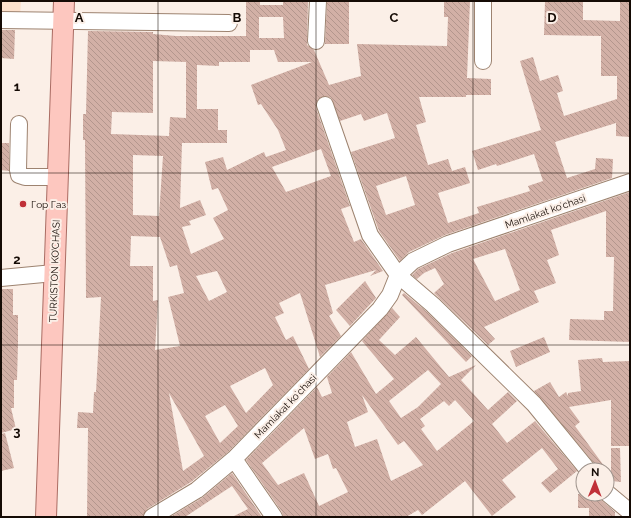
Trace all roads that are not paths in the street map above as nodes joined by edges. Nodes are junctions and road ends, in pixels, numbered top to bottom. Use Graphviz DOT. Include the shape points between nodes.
graph roads {
  1 [pos="318,1"];
  2 [pos="483,1"];
  3 [pos="64,11"];
  4 [pos="1,20"];
  5 [pos="229,23"];
  6 [pos="316,41"];
  7 [pos="483,61"];
  8 [pos="325,105"];
  9 [pos="19,124"];
  10 [pos="58,177"];
  11 [pos="630,182"];
  12 [pos="54,273"];
  13 [pos="398,275"];
  14 [pos="1,278"];
  15 [pos="234,459"];
  16 [pos="581,462"];
  17 [pos="615,500"];
  18 [pos="630,512"];
  19 [pos="46,517"];
  20 [pos="152,517"];
  21 [pos="274,517"];
  1 -- 6 [label="street"];
  2 -- 7 [label="street"];
  3 -- 4 [label="street"];
  3 -- 5 [label="street"];
  3 -- 10 [label="main road, TURKISTON KO’CHASI"];
  8 -- 13 [label="street" via="370,235"];
  9 -- 10 [label="street" via="19,175"];
  10 -- 12 [label="main road, TURKISTON KO’CHASI"];
  11 -- 13 [label="street, Mamlakat koʻchasi" via="448,244 413,261"];
  12 -- 14 [label="street"];
  12 -- 19 [label="main road, TURKISTON KO’CHASI"];
  13 -- 15 [label="street, Mamlakat koʻchasi" via="390,295 380,309"];
  13 -- 16 [label="street" via="534,404"];
  15 -- 20 [label="street, Mamlakat koʻchasi" via="198,490"];
  15 -- 21 [label="street"];
  17 -- 18 [label="street"];
}
